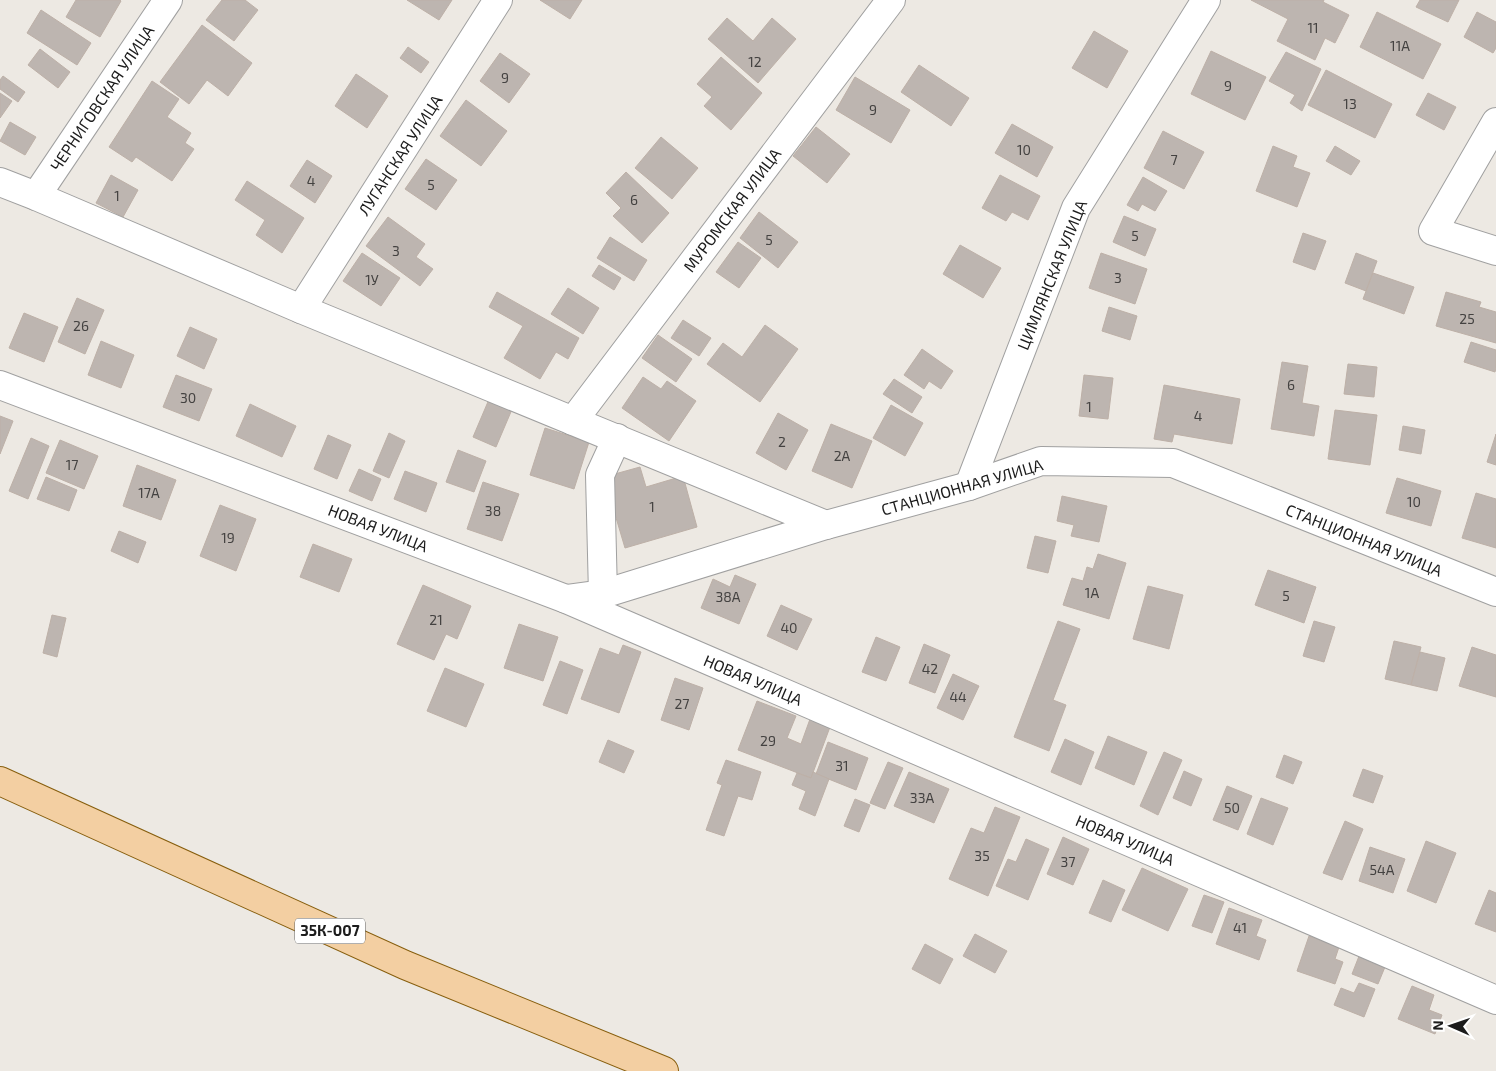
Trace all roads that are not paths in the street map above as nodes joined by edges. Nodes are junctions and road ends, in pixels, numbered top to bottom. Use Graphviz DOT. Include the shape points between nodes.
graph roads {
  1 [pos="168,0"];
  2 [pos="498,0"];
  3 [pos="891,0"];
  4 [pos="1206,0"];
  5 [pos="1496,122"];
  6 [pos="0,182"];
  7 [pos="36,196"];
  8 [pos="1496,251"];
  9 [pos="301,309"];
  10 [pos="0,385"];
  11 [pos="573,421"];
  12 [pos="617,438"];
  13 [pos="969,486"];
  14 [pos="826,524"];
  15 [pos="1496,592"];
  16 [pos="602,594"];
  17 [pos="566,599"];
  18 [pos="0,781"];
  19 [pos="1496,1000"];
  20 [pos="664,1071"];
  1 -- 7 [label="street, ЧЕРНИГОВСКАЯ УЛИЦА"];
  2 -- 9 [label="street, ЛУГАНСКАЯ УЛИЦА"];
  3 -- 11 [label="street, МУРОМСКАЯ УЛИЦА"];
  4 -- 13 [label="street, ЦИМЛЯНСКАЯ УЛИЦА" via="1076,208"];
  5 -- 8 [label="street" via="1433,231"];
  6 -- 7 [label="street"];
  7 -- 9 [label="street"];
  9 -- 11 [label="street"];
  10 -- 17 [label="street, НОВАЯ УЛИЦА"];
  11 -- 12 [label="street"];
  12 -- 14 [label="street"];
  12 -- 16 [label="street" via="600,475"];
  13 -- 14 [label="street, СТАНЦИОННАЯ УЛИЦА"];
  13 -- 15 [label="street, СТАНЦИОННАЯ УЛИЦА" via="1041,461 1173,463"];
  14 -- 16 [label="street, СТАНЦИОННАЯ УЛИЦА"];
  16 -- 17 [label="street, СТАНЦИОННАЯ УЛИЦА"];
  17 -- 19 [label="street, НОВАЯ УЛИЦА"];
  18 -- 20 [label="main road, 35К-007" via="405,965"];
}
